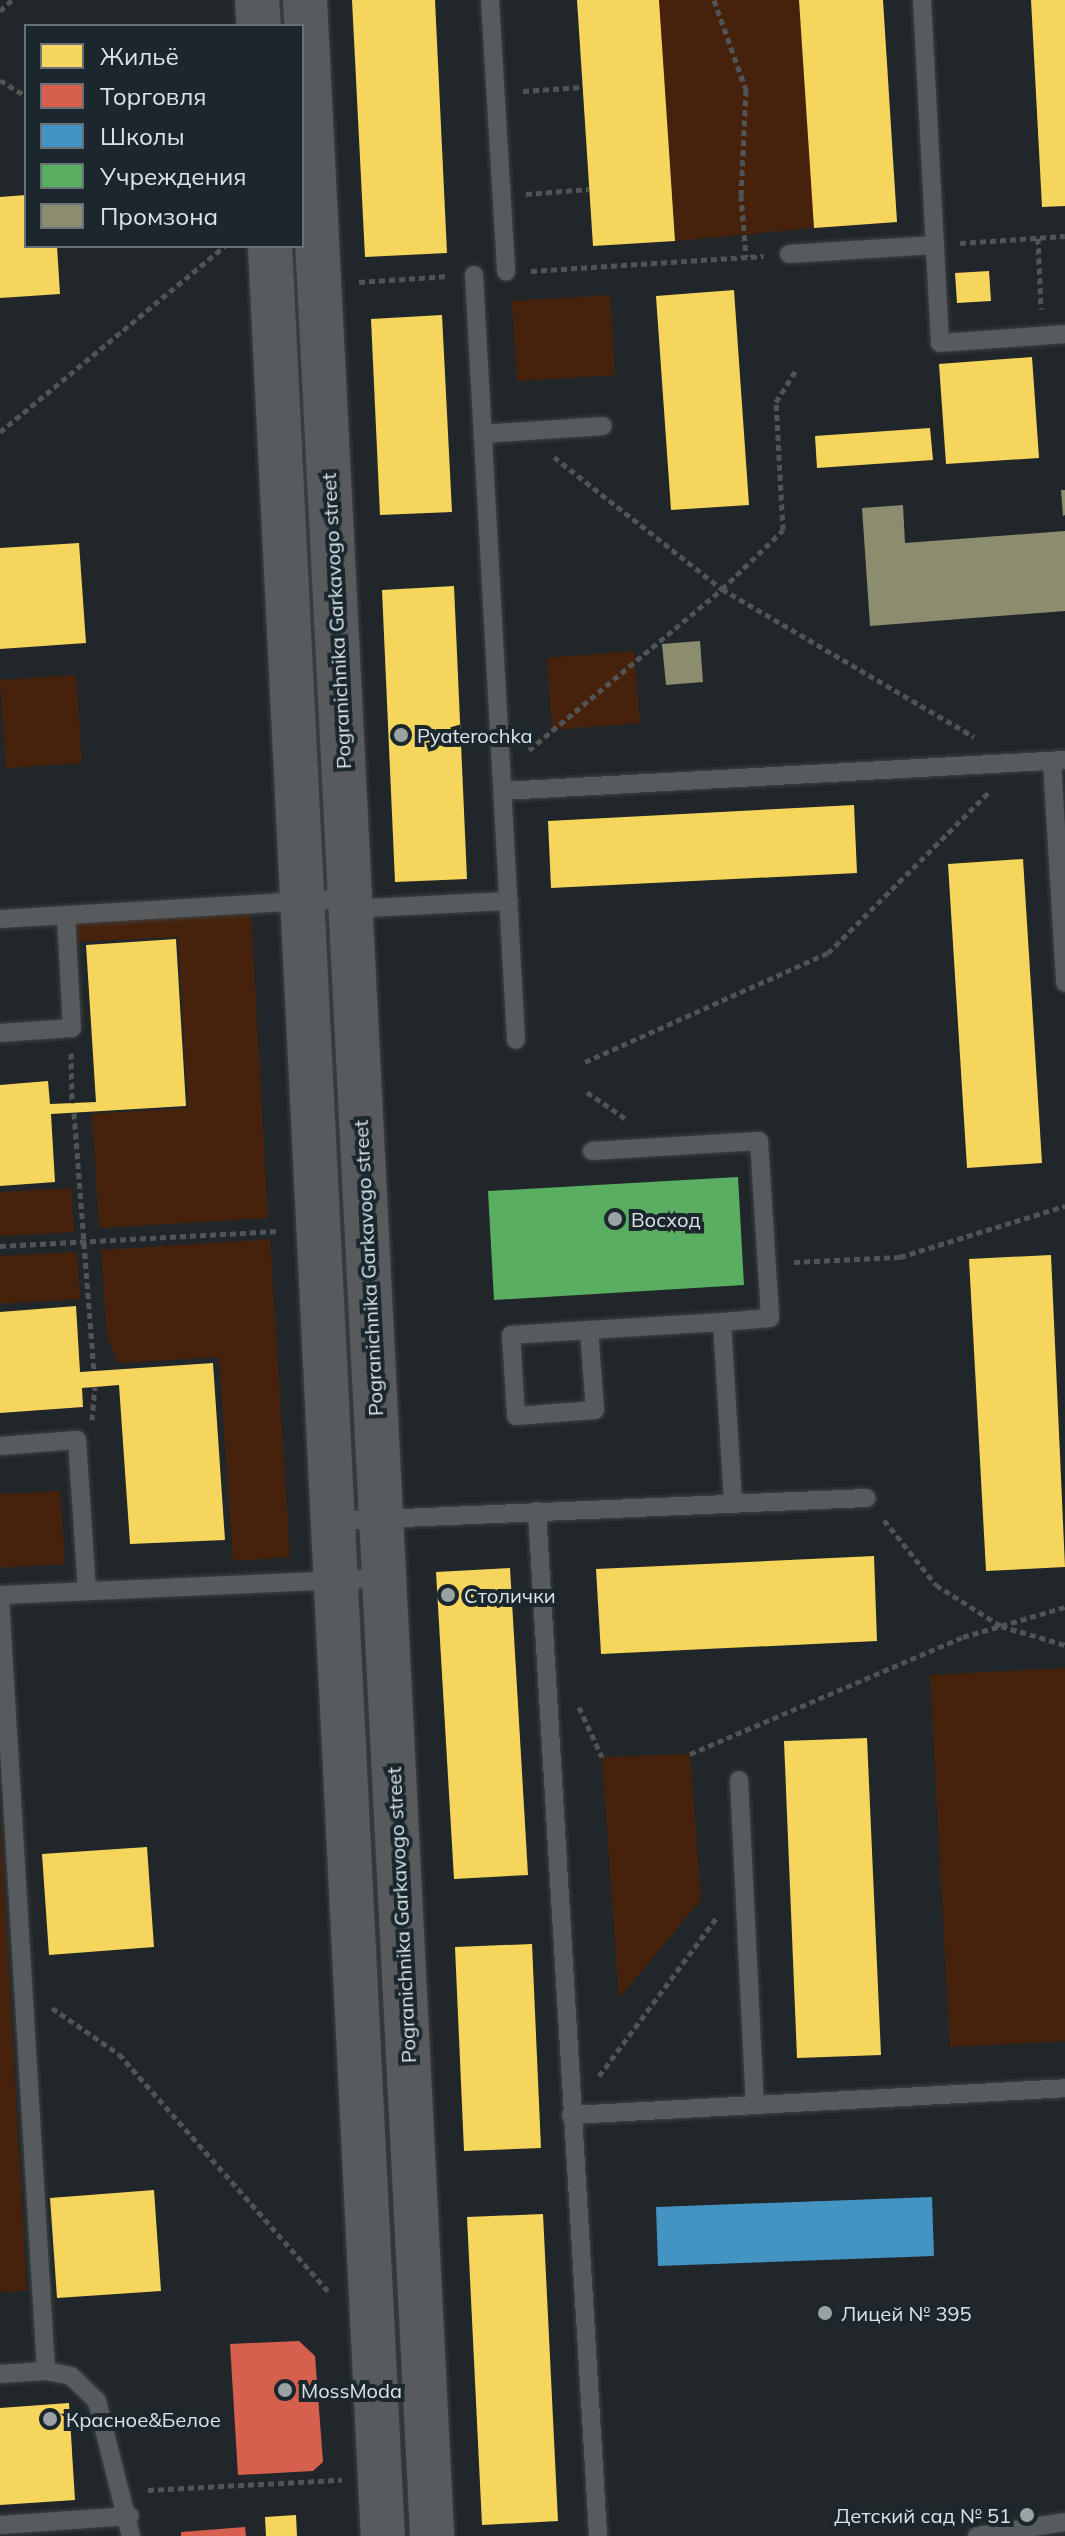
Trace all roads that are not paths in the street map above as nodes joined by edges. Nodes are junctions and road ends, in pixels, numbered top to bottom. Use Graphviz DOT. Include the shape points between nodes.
graph roads {
  1 [pos="257,0"];
  2 [pos="305,0"];
  3 [pos="490,0"];
  4 [pos="922,0"];
  5 [pos="259,24"];
  6 [pos="935,245"];
  7 [pos="270,248"];
  8 [pos="789,254"];
  9 [pos="506,272"];
  10 [pos="474,275"];
  11 [pos="1065,334"];
  12 [pos="603,426"];
  13 [pos="483,434"];
  14 [pos="1058,761"];
  15 [pos="502,783"];
  16 [pos="509,901"];
  17 [pos="350,903"];
  18 [pos="302,908"];
  19 [pos="66,916"];
  20 [pos="0,919"];
  21 [pos="1065,983"];
  22 [pos="0,1033"];
  23 [pos="516,1040"];
  24 [pos="592,1151"];
  25 [pos="722,1322"];
  26 [pos="589,1330"];
  27 [pos="0,1446"];
  28 [pos="867,1498"];
  29 [pos="733,1503"];
  30 [pos="537,1511"];
  31 [pos="381,1517"];
  32 [pos="333,1521"];
  33 [pos="384,1578"];
  34 [pos="336,1581"];
  35 [pos="87,1591"];
  36 [pos="0,1597"];
  37 [pos="4,1739"];
  38 [pos="739,1780"];
  39 [pos="1065,2088"];
  40 [pos="755,2104"];
  41 [pos="571,2115"];
  42 [pos="46,2371"];
  43 [pos="0,2374"];
  44 [pos="130,2516"];
  45 [pos="1065,2522"];
  46 [pos="0,2525"];
  47 [pos="131,2536"];
  48 [pos="383,2536"];
  49 [pos="432,2536"];
  50 [pos="598,2536"];
  51 [pos="977,2536"];
  1 -- 5 [label="street"];
  2 -- 17 [label="street, Pogranichnika Garkavogo street"];
  3 -- 9 [label="lane"];
  4 -- 6 [label="lane"];
  6 -- 8 [label="lane"];
  6 -- 11 [label="lane" via="940,343"];
  7 -- 18 [label="street"];
  10 -- 13 [label="lane"];
  12 -- 13 [label="lane"];
  13 -- 15 [label="lane"];
  14 -- 15 [label="lane"];
  14 -- 21 [label="lane"];
  15 -- 16 [label="lane"];
  16 -- 17 [label="lane"];
  16 -- 23 [label="lane"];
  17 -- 18 [label="lane"];
  17 -- 31 [label="street, Pogranichnika Garkavogo street"];
  18 -- 19 [label="lane"];
  18 -- 32 [label="street"];
  19 -- 20 [label="lane"];
  19 -- 22 [label="lane" via="72,1028"];
  24 -- 25 [label="lane" via="759,1141 770,1318"];
  25 -- 26 [label="lane"];
  25 -- 29 [label="lane"];
  26 -- 26 [label="lane" via="511,1335 516,1416 595,1410"];
  27 -- 35 [label="lane" via="77,1440"];
  28 -- 29 [label="lane"];
  29 -- 30 [label="lane"];
  30 -- 31 [label="lane"];
  30 -- 41 [label="lane"];
  31 -- 32 [label="lane"];
  31 -- 33 [label="street, Pogranichnika Garkavogo street"];
  32 -- 34 [label="street"];
  33 -- 34 [label="lane"];
  33 -- 49 [label="street, Pogranichnika Garkavogo street"];
  34 -- 35 [label="lane"];
  34 -- 48 [label="street"];
  35 -- 36 [label="lane"];
  36 -- 37 [label="lane"];
  37 -- 42 [label="lane"];
  38 -- 40 [label="lane"];
  39 -- 40 [label="lane"];
  40 -- 41 [label="lane"];
  41 -- 50 [label="lane"];
  42 -- 43 [label="lane"];
  42 -- 44 [label="lane" via="71,2376 97,2401"];
  44 -- 46 [label="lane"];
  44 -- 47 [label="lane"];
  45 -- 51 [label="lane"];
}
